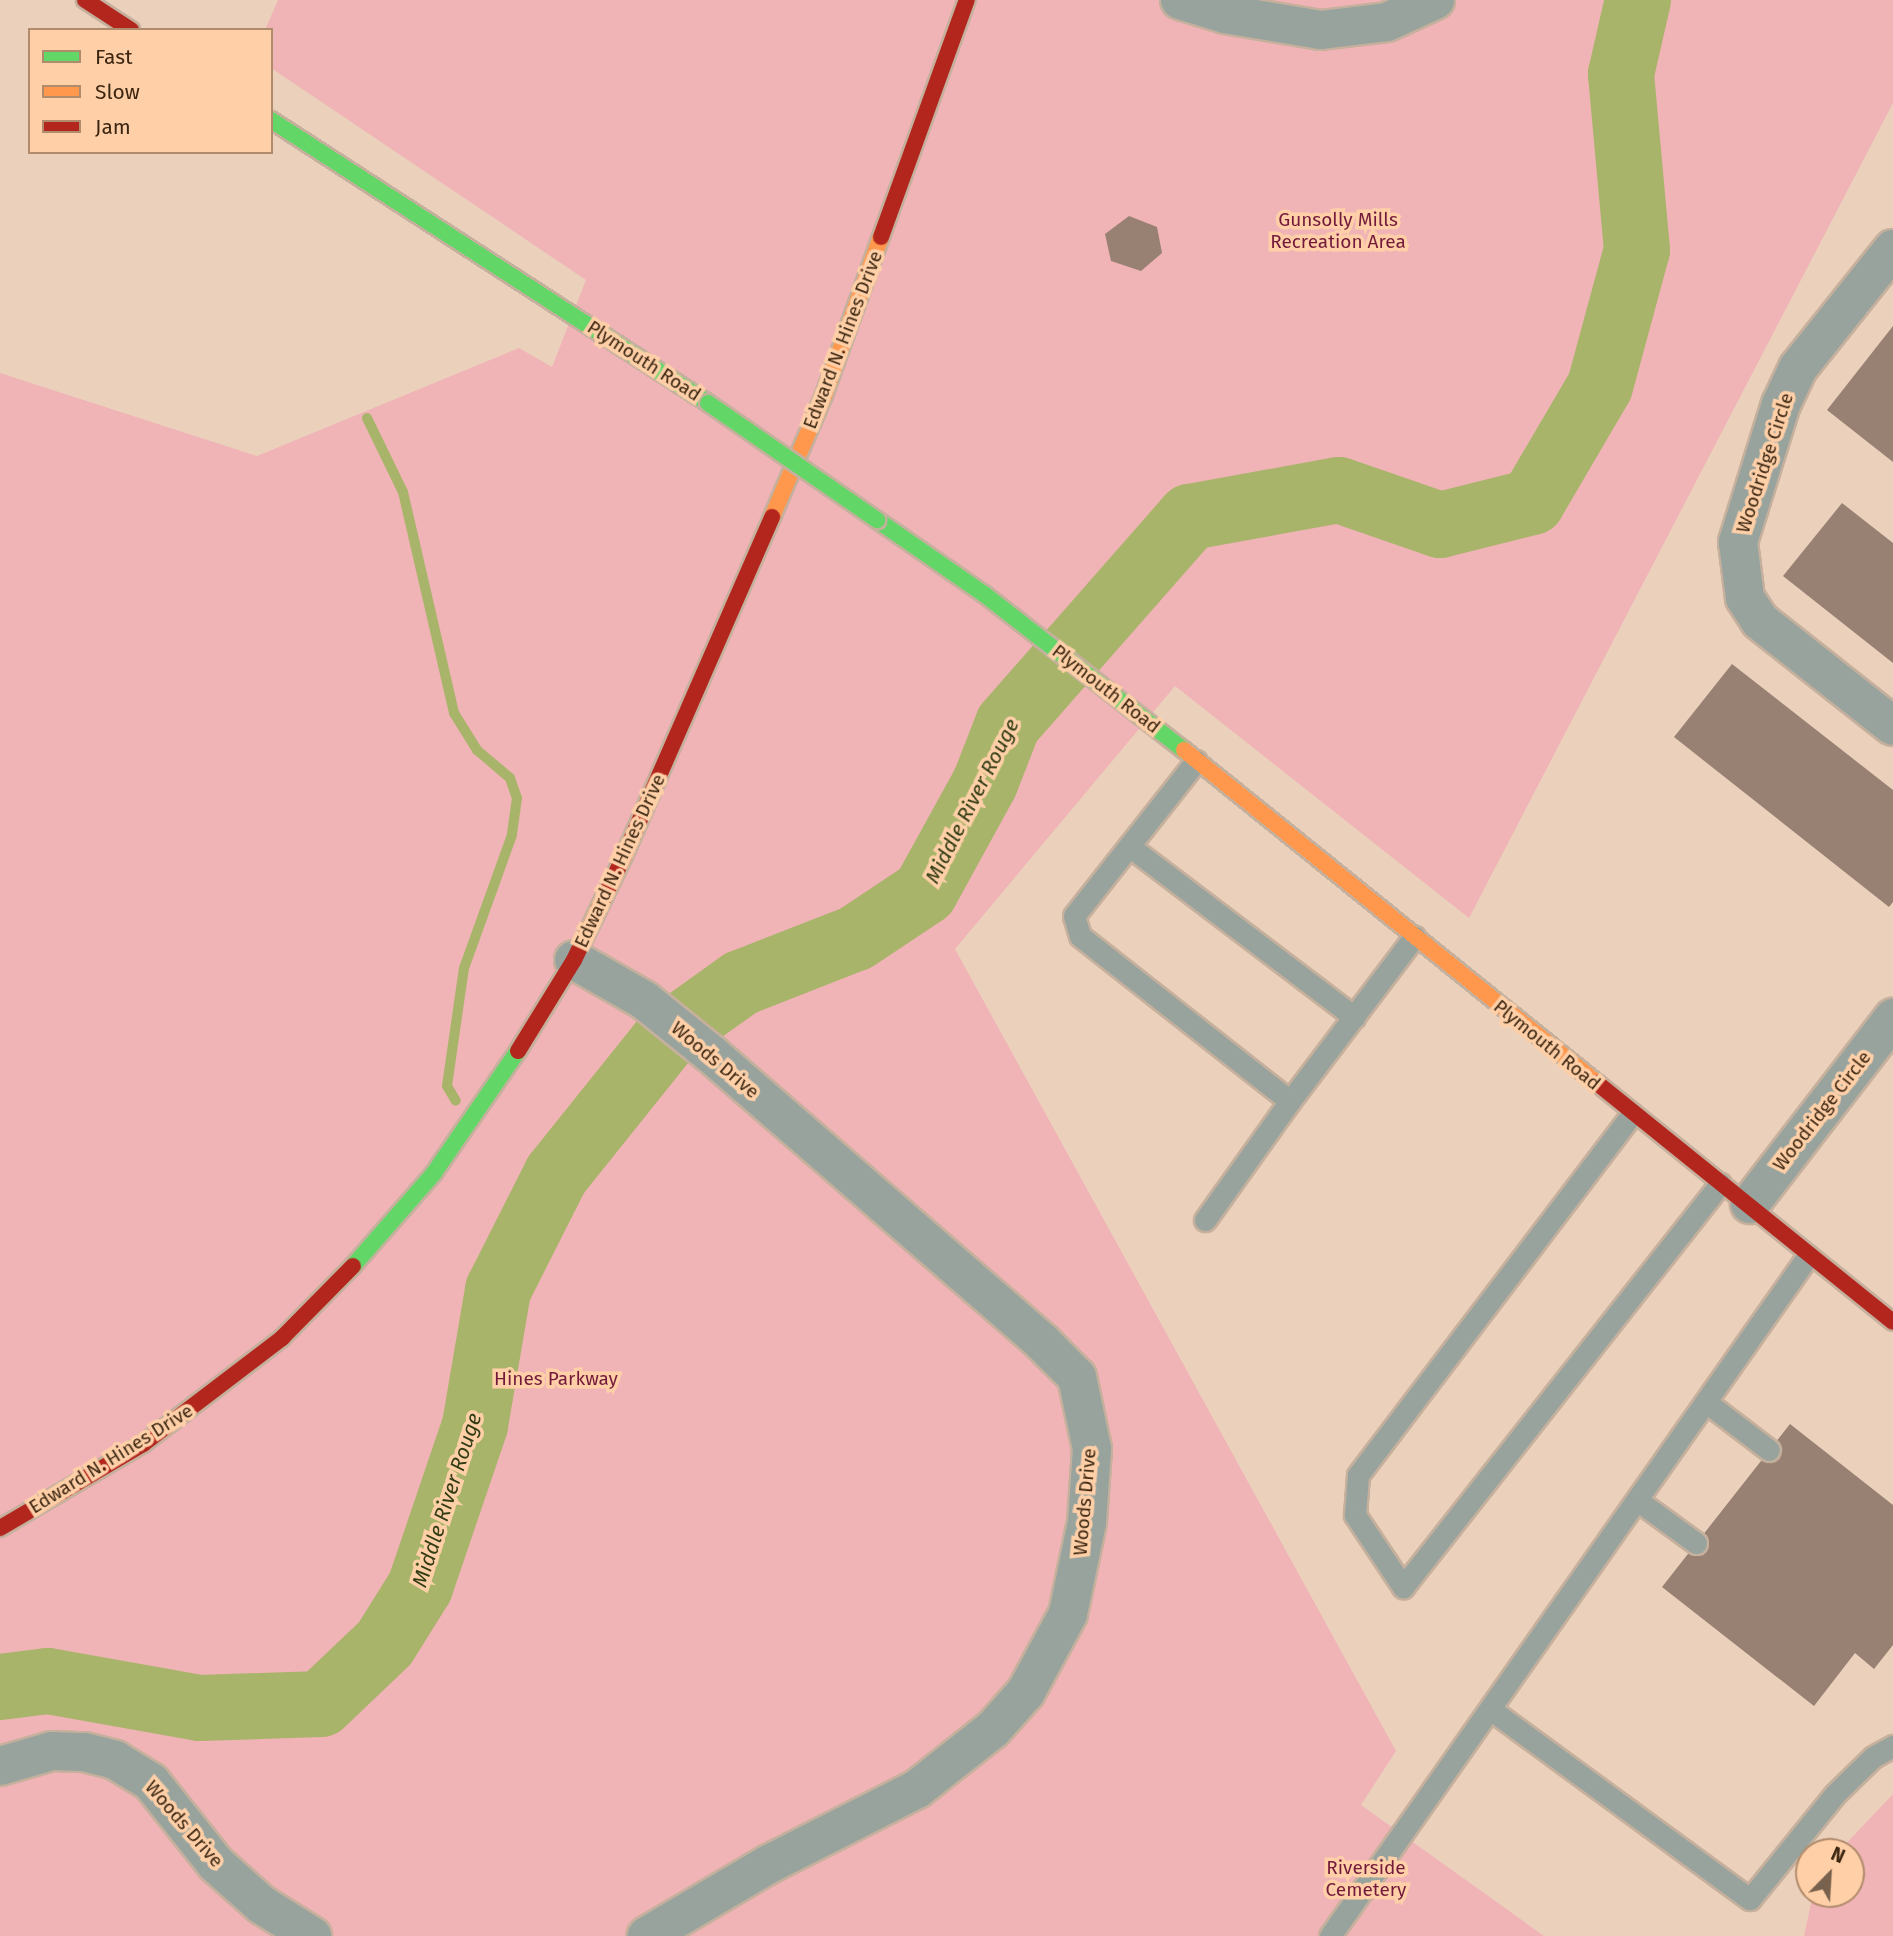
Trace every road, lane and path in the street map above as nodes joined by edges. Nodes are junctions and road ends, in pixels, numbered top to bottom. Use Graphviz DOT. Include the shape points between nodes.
graph roads {
  1 [pos="85,0"];
  2 [pos="967,0"];
  3 [pos="1180,0"];
  4 [pos="1435,0"];
  5 [pos="128,28"];
  6 [pos="273,121"];
  7 [pos="1893,249"];
  8 [pos="1893,726"];
  9 [pos="1196,761"];
  10 [pos="1129,846"];
  11 [pos="1414,937"];
  12 [pos="574,960"];
  13 [pos="1354,1017"];
  14 [pos="1893,1018"];
  15 [pos="1290,1101"];
  16 [pos="1632,1114"];
  17 [pos="1735,1194"];
  18 [pos="1205,1220"];
  19 [pos="1808,1256"];
  20 [pos="1893,1322"];
  21 [pos="1706,1402"];
  22 [pos="1769,1450"];
  23 [pos="1637,1500"];
  24 [pos="0,1528"];
  25 [pos="1696,1543"];
  26 [pos="1490,1709"];
  27 [pos="1893,1746"];
  28 [pos="0,1766"];
  29 [pos="312,1936"];
  30 [pos="647,1936"];
  31 [pos="1330,1936"];
  1 -- 5 [label="main road"];
  2 -- 12 [label="main road, Edward N. Hines Drive" via="824,395 624,856"];
  3 -- 4 [label="street" via="1225,14 1321,30 1387,22"];
  6 -- 9 [label="main road, Plymouth Road, bridge" via="708,403 984,594"];
  7 -- 8 [label="street, Woodridge Circle" via="1798,368 1781,404 1738,542 1745,598 1760,621"];
  9 -- 10 [label="lane"];
  9 -- 11 [label="main road, Plymouth Road"];
  10 -- 13 [label="lane"];
  10 -- 15 [label="lane" via="1074,916 1080,936"];
  11 -- 13 [label="lane"];
  11 -- 16 [label="main road, Plymouth Road"];
  12 -- 24 [label="main road, Edward N. Hines Drive" via="504,1074 434,1173 355,1265 291,1329 214,1394 142,1444"];
  12 -- 30 [label="street, Woods Drive" via="644,1000 711,1054 1077,1377 1092,1449 1087,1522 1068,1614 1026,1692 993,1729 917,1789 769,1864"];
  13 -- 15 [label="lane"];
  14 -- 17 [label="street, Woodridge Circle"];
  15 -- 18 [label="lane"];
  16 -- 17 [label="main road, Plymouth Road"];
  16 -- 17 [label="lane" via="1358,1475 1355,1515 1403,1587"];
  17 -- 19 [label="main road, Plymouth Road"];
  19 -- 20 [label="main road, Plymouth Road"];
  19 -- 21 [label="lane"];
  21 -- 22 [label="lane"];
  21 -- 23 [label="lane"];
  23 -- 25 [label="lane"];
  23 -- 26 [label="lane"];
  26 -- 27 [label="lane" via="1750,1899 1835,1794 1873,1757"];
  26 -- 31 [label="lane"];
  28 -- 29 [label="street, Woods Drive" via="52,1751 115,1760 151,1782 216,1864 262,1906"];
}
